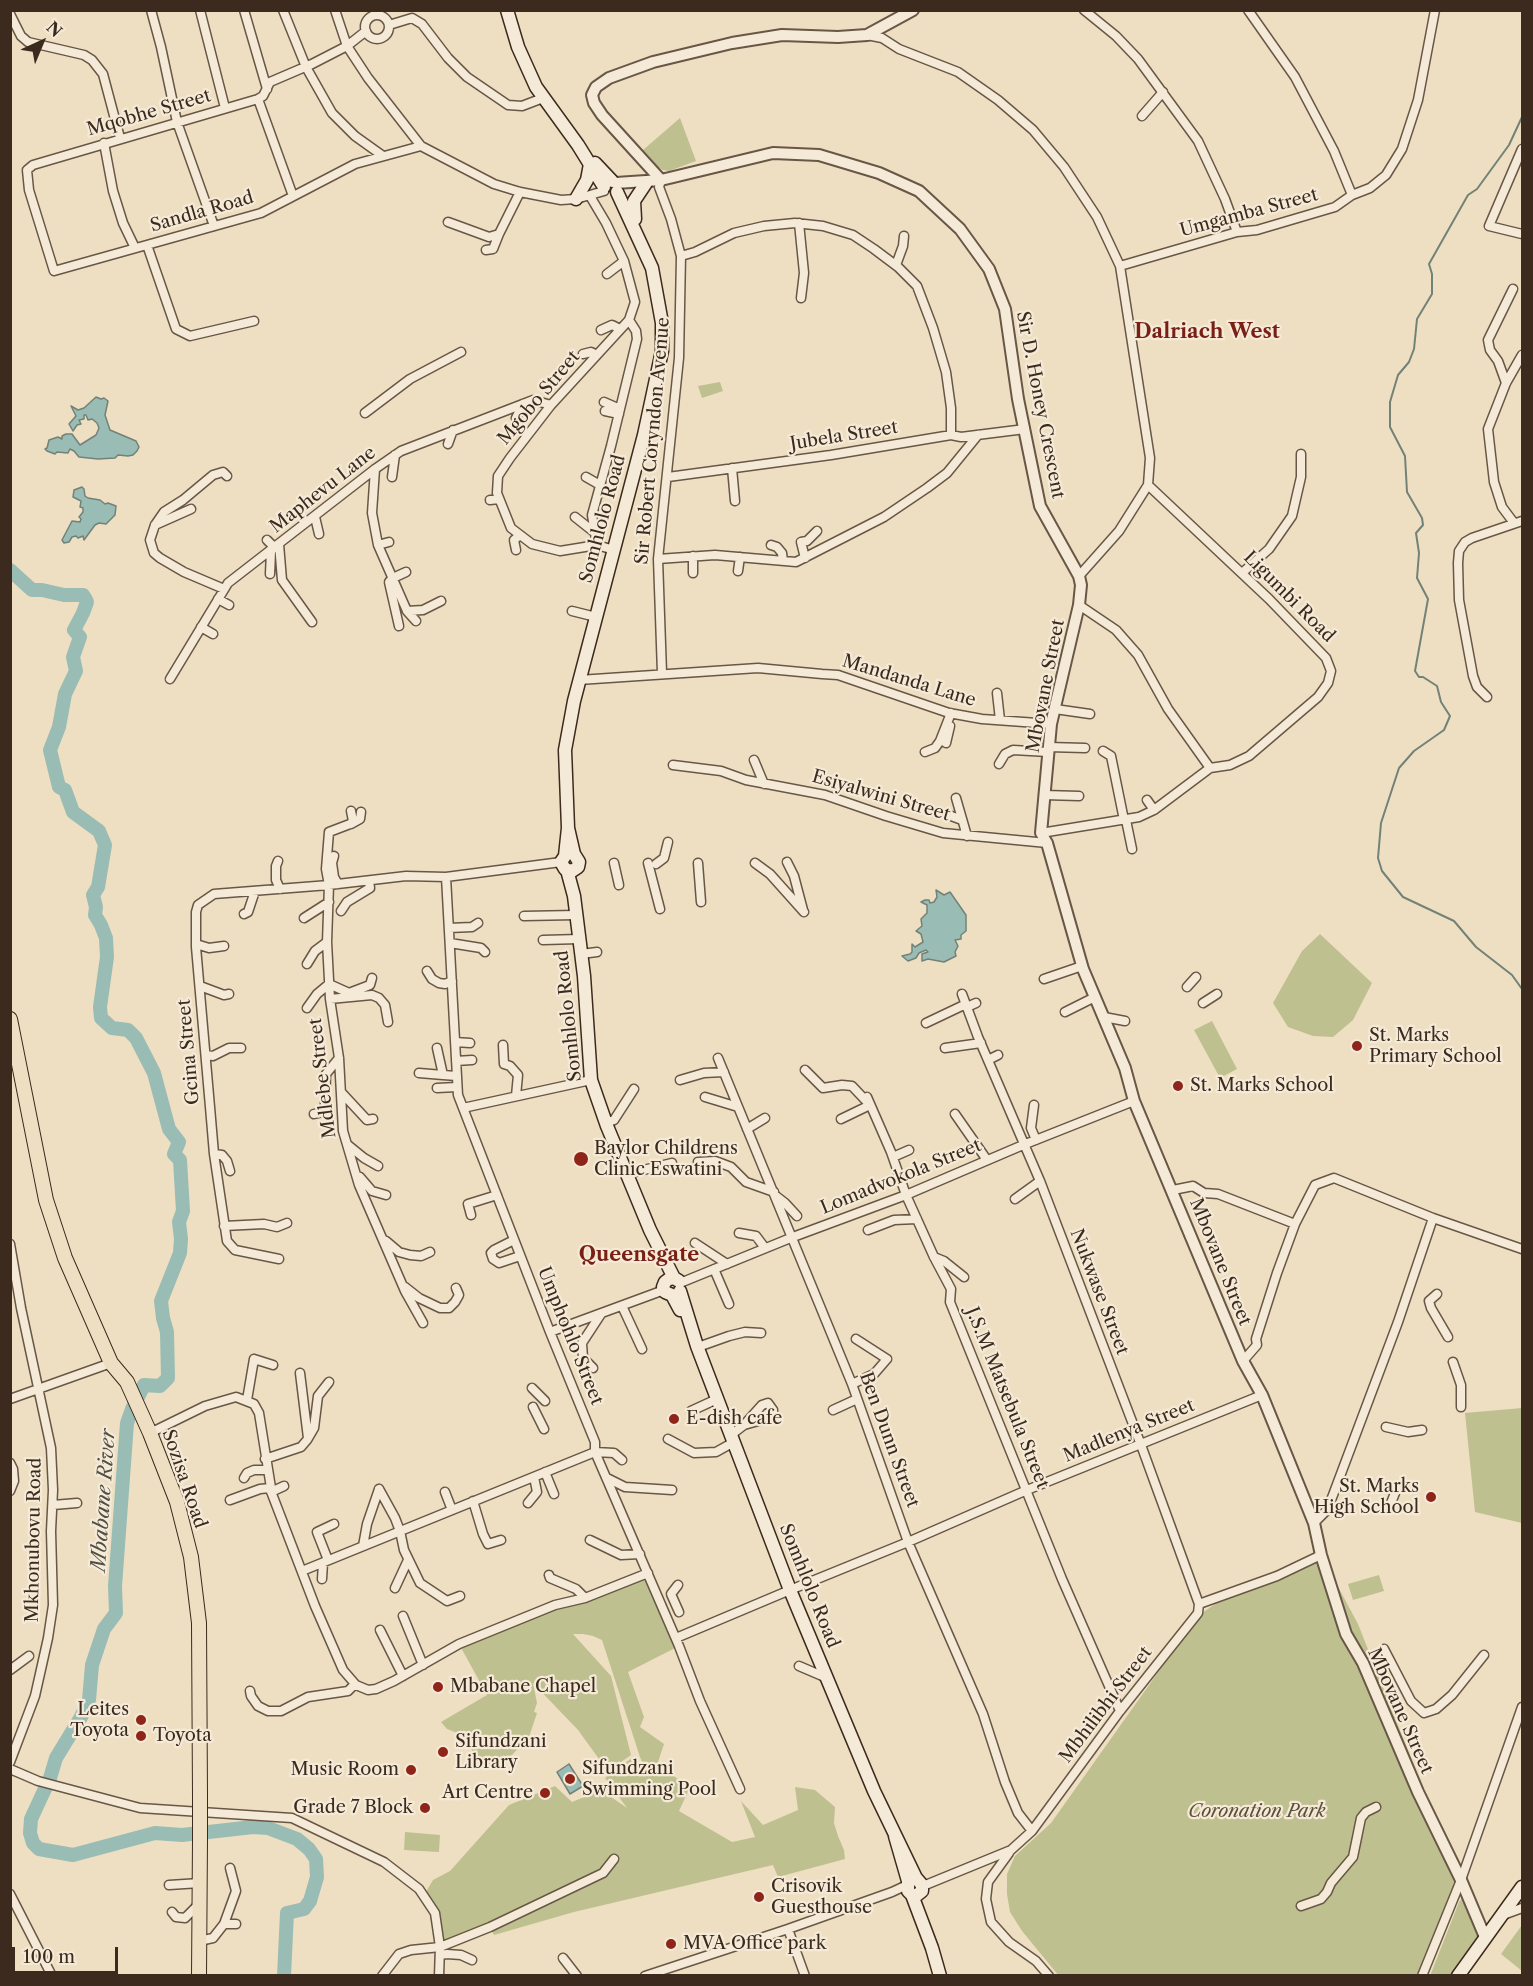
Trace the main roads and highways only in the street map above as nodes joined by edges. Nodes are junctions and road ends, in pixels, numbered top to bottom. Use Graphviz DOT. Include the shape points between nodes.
graph roads {
  1 [pos="507,10"];
  2 [pos="578,145"];
  3 [pos="590,164"];
  4 [pos="642,183"];
  5 [pos="612,189"];
  6 [pos="576,199"];
  7 [pos="634,227"];
  8 [pos="10,1019"];
  9 [pos="1522,1887"];
  10 [pos="199,1976"];
  11 [pos="940,1976"];
  12 [pos="1458,1976"];
  1 -- 2 [label="main road, Somhlolo Road" via="526,68"];
  2 -- 3 [label="main road, Somhlolo Road"];
  2 -- 5 [label="main road, Somhlolo Road"];
  3 -- 5 [label="main road, Somhlolo Road"];
  3 -- 6 [label="main road" via="589,177"];
  4 -- 7 [label="main road" via="634,201"];
  5 -- 7 [label="main road, Somhlolo Road"];
  7 -- 11 [label="main road, Somhlolo Road" via="657,289 662,351 565,750 569,862 591,1080 790,1590 895,1836"];
  8 -- 10 [label="main road, Sozisa Road, bridge" via="46,1200 65,1258 111,1363 127,1382 147,1428 177,1502 191,1557 199,1623"];
  9 -- 12 [label="main road"];
}
